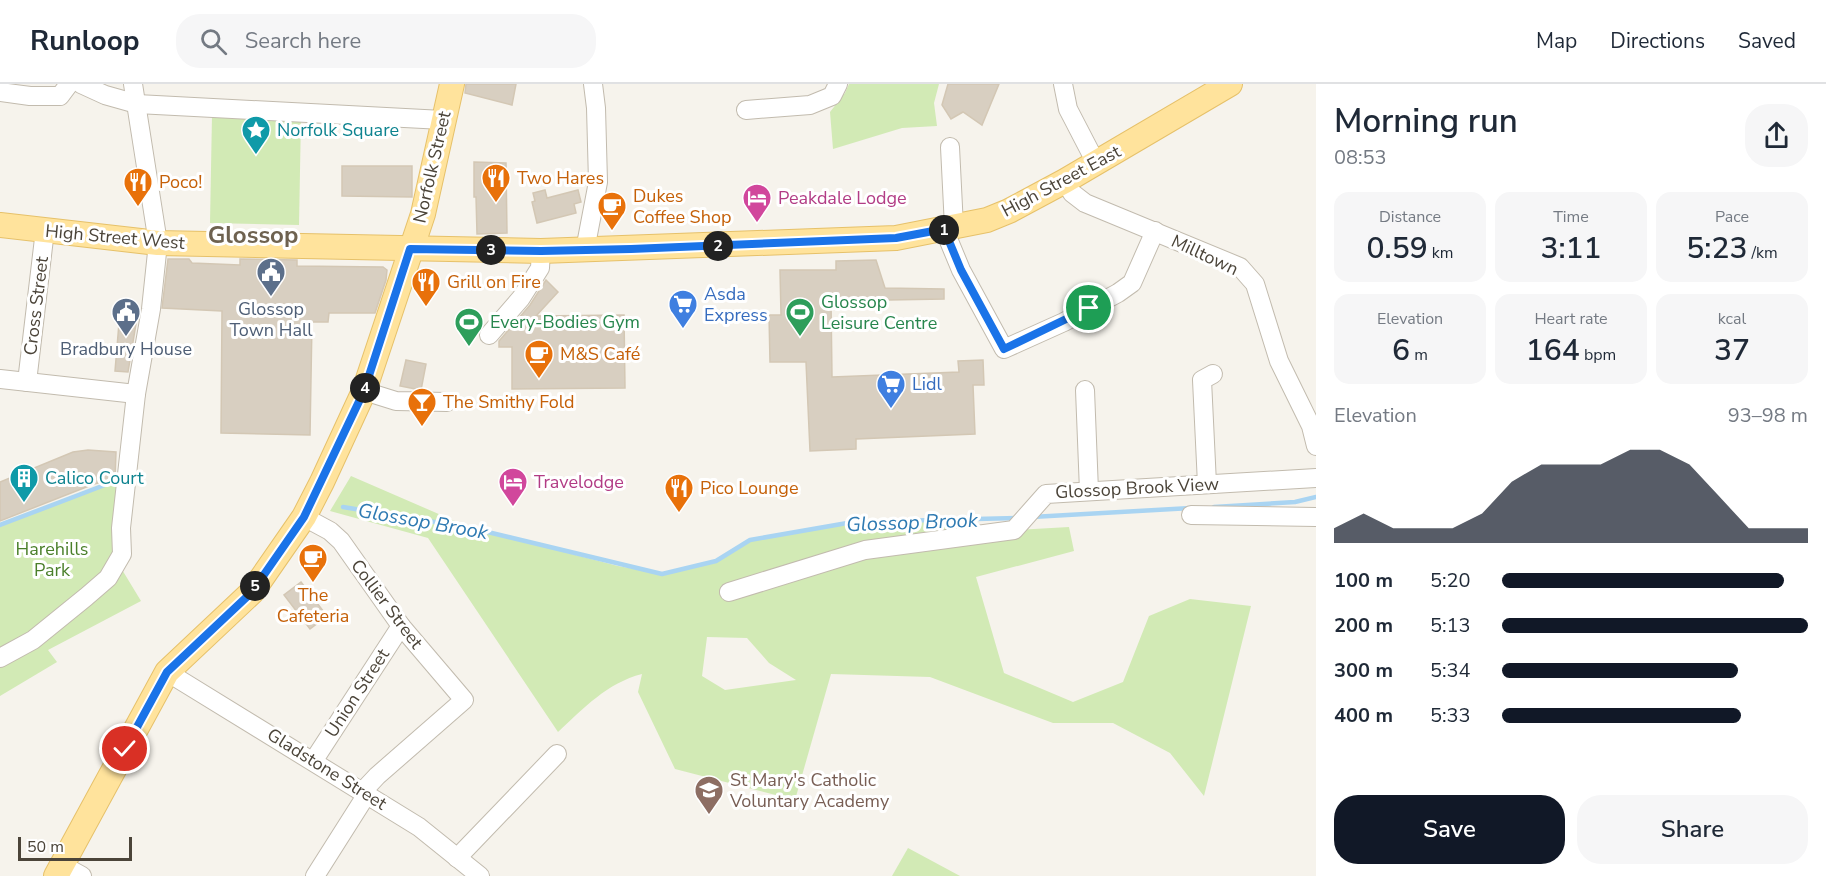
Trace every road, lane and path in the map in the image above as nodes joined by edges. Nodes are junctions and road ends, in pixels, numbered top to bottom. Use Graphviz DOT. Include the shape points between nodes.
graph roads {
  1 [pos="69,84"];
  2 [pos="81,84"];
  3 [pos="133,84"];
  4 [pos="452,84"];
  5 [pos="593,84"];
  6 [pos="838,84"];
  7 [pos="1063,84"];
  8 [pos="1230,84"];
  9 [pos="0,92"];
  10 [pos="137,104"];
  11 [pos="746,110"];
  12 [pos="443,120"];
  13 [pos="950,147"];
  14 [pos="1096,163"];
  15 [pos="1065,181"];
  16 [pos="0,225"];
  17 [pos="949,228"];
  18 [pos="45,230"];
  19 [pos="1155,231"];
  20 [pos="158,243"];
  21 [pos="410,249"];
  22 [pos="585,250"];
  23 [pos="541,251"];
  24 [pos="489,335"];
  25 [pos="1212,374"];
  26 [pos="0,379"];
  27 [pos="27,382"];
  28 [pos="1085,390"];
  29 [pos="364,391"];
  30 [pos="136,394"];
  31 [pos="447,402"];
  32 [pos="1316,446"];
  33 [pos="1316,478"];
  34 [pos="1207,484"];
  35 [pos="1089,491"];
  36 [pos="1191,514"];
  37 [pos="304,517"];
  38 [pos="1316,517"];
  39 [pos="729,592"];
  40 [pos="401,626"];
  41 [pos="0,658"];
  42 [pos="167,672"];
  43 [pos="557,754"];
  44 [pos="314,760"];
  45 [pos="365,793"];
  46 [pos="467,869"];
  47 [pos="67,872"];
  48 [pos="315,876"];
  1 -- 9 [label="street" via="60,96"];
  2 -- 10 [label="street"];
  3 -- 10 [label="street"];
  4 -- 12 [label="main road, Norfolk Street"];
  5 -- 22 [label="street" via="598,182"];
  6 -- 11 [label="street" via="832,96 810,105"];
  7 -- 14 [label="street" via="1068,109"];
  8 -- 14 [label="main road, High Street East"];
  10 -- 12 [label="street"];
  10 -- 20 [label="street"];
  12 -- 21 [label="main road, Norfolk Street" via="423,214"];
  13 -- 17 [label="street"];
  14 -- 15 [label="main road, High Street East"];
  15 -- 17 [label="main road, High Street East" via="987,220"];
  15 -- 19 [label="street, Milltown" via="1072,194 1085,203"];
  16 -- 18 [label="main road, High Street West"];
  17 -- 19 [label="street" via="961,270 1004,349 1064,322 1132,283"];
  17 -- 22 [label="main road, High Street East" via="896,238"];
  18 -- 20 [label="main road, High Street West"];
  18 -- 27 [label="street, Cross Street"];
  19 -- 32 [label="street, Milltown" via="1240,267 1255,284 1279,362 1311,426"];
  20 -- 21 [label="main road, High Street West"];
  20 -- 30 [label="street"];
  21 -- 23 [label="main road, High Street East"];
  21 -- 29 [label="main road, Norfolk Street"];
  22 -- 23 [label="main road, High Street East"];
  23 -- 24 [label="street" via="540,268 521,298"];
  25 -- 34 [label="street" via="1202,380"];
  26 -- 27 [label="street"];
  27 -- 30 [label="street"];
  28 -- 35 [label="street"];
  29 -- 31 [label="street" via="396,401"];
  29 -- 37 [label="main road, Norfolk Street"];
  30 -- 41 [label="street" via="121,528 122,554 108,578 33,640"];
  33 -- 34 [label="street, Glossop Brook View"];
  34 -- 35 [label="street, Glossop Brook View"];
  35 -- 39 [label="street, Glossop Brook View" via="1046,494 1014,530 865,550"];
  36 -- 38 [label="street"];
  37 -- 40 [label="street, Collier Street" via="341,541"];
  37 -- 42 [label="main road, Norfolk Street" via="252,592"];
  40 -- 44 [label="street, Union Street"];
  40 -- 45 [label="street, Collier Street" via="464,700 377,776"];
  42 -- 44 [label="street, Gladstone Street"];
  42 -- 47 [label="main road, Norfolk Street"];
  43 -- 46 [label="street"];
  44 -- 45 [label="street, Gladstone Street"];
  45 -- 46 [label="street, Gladstone Street" via="419,826"];
  45 -- 48 [label="street"];
}
